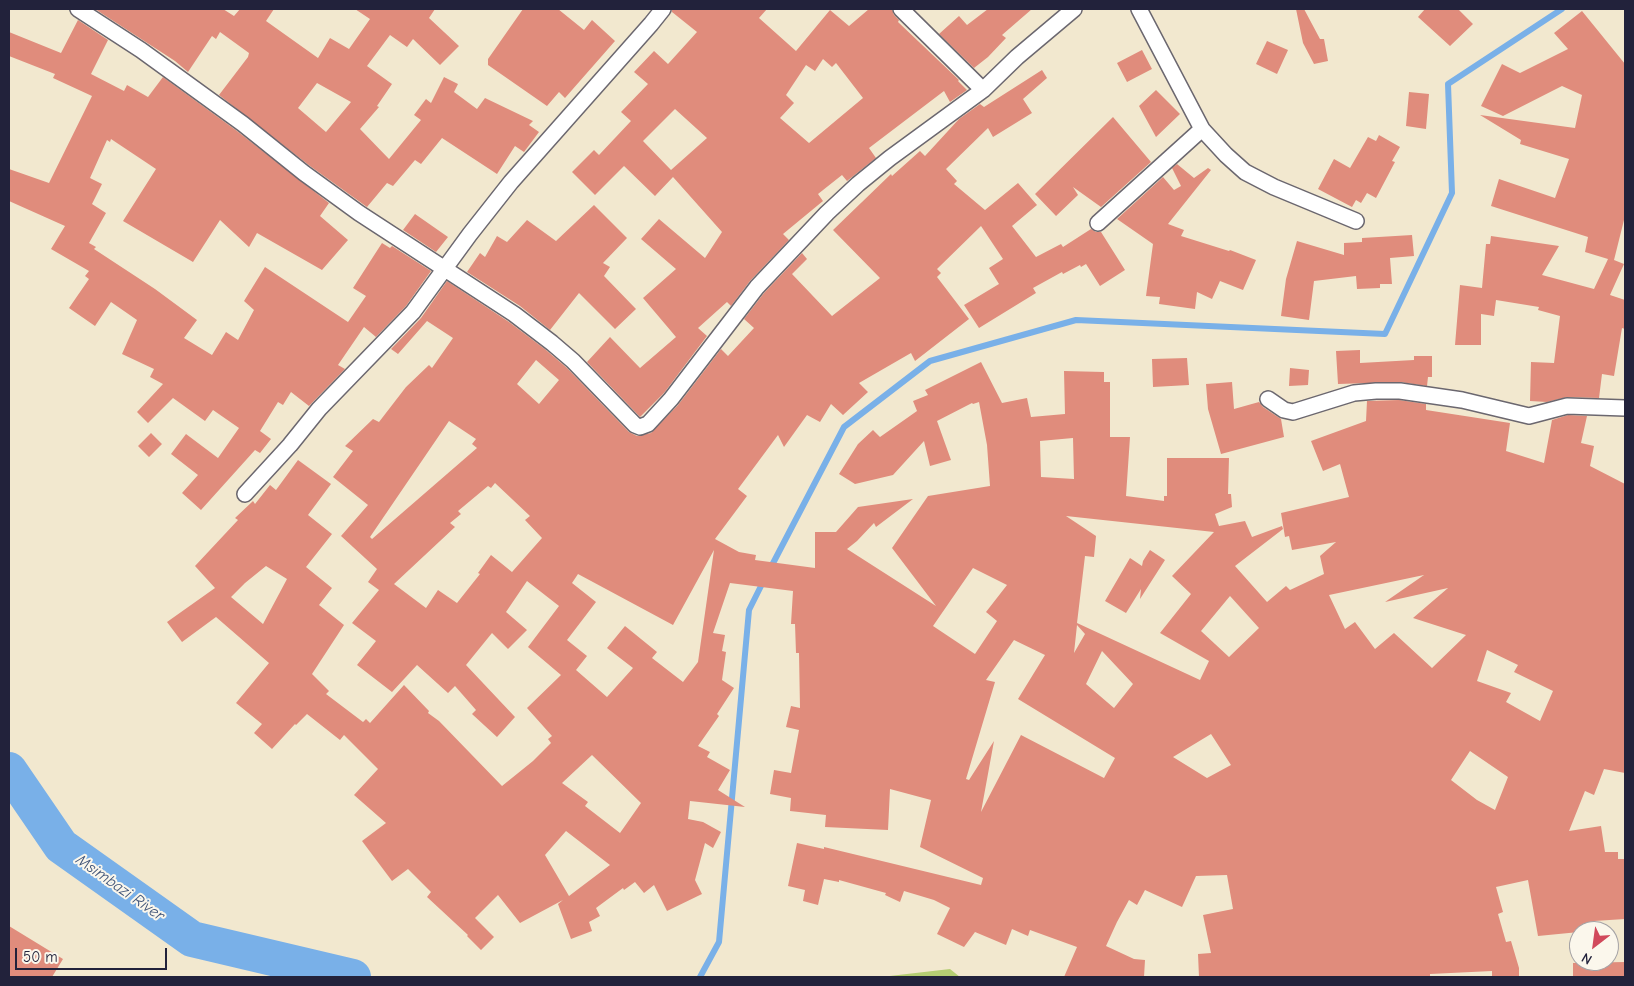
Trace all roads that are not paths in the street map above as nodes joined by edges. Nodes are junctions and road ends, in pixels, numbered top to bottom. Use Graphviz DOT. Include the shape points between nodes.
graph roads {
  1 [pos="78,9"];
  2 [pos="663,9"];
  3 [pos="901,9"];
  4 [pos="1074,9"];
  5 [pos="1139,9"];
  6 [pos="983,90"];
  7 [pos="1202,129"];
  8 [pos="1356,221"];
  9 [pos="1098,223"];
  10 [pos="446,268"];
  11 [pos="1268,399"];
  12 [pos="1625,408"];
  13 [pos="245,494"];
  1 -- 10 [label="street" via="142,50 359,213"];
  2 -- 10 [label="street" via="511,182"];
  3 -- 6 [label="street"];
  4 -- 6 [label="street"];
  5 -- 7 [label="street"];
  6 -- 10 [label="street" via="890,158 827,213 757,287 670,399 644,427 635,425 552,343"];
  7 -- 8 [label="street" via="1244,172"];
  7 -- 9 [label="street"];
  10 -- 13 [label="street" via="401,326 319,409"];
  11 -- 12 [label="street" via="1293,412 1376,390 1462,400 1529,416 1566,406"];
}
